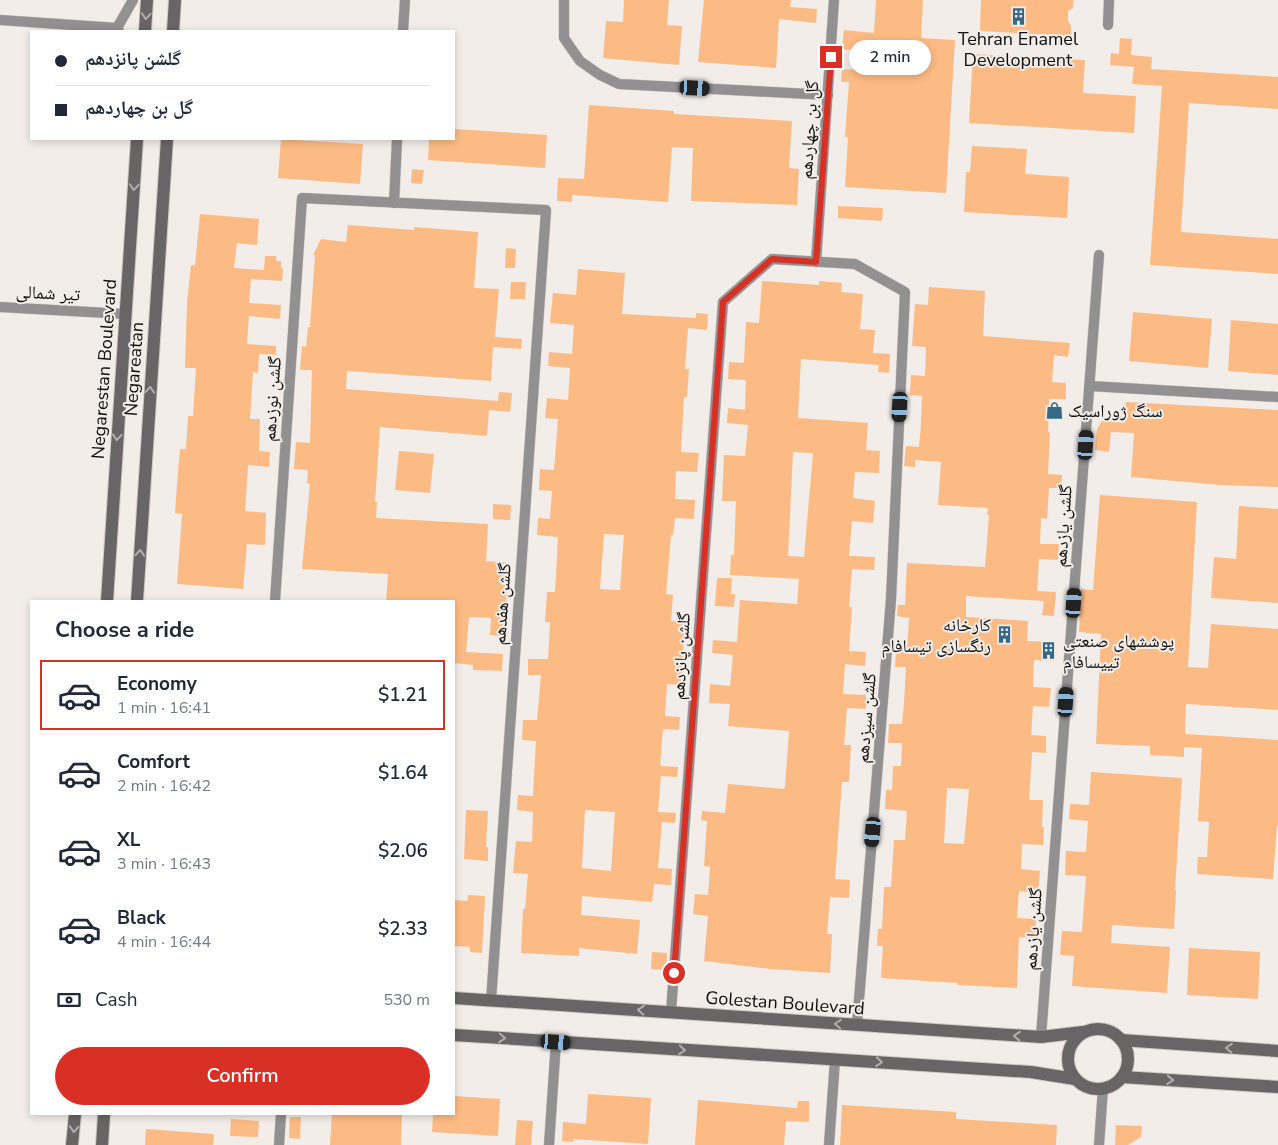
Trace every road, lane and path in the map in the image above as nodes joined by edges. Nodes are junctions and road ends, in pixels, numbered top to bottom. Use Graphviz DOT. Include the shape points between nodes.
graph roads {
  1 [pos="133,0"];
  2 [pos="147,0"];
  3 [pos="175,0"];
  4 [pos="405,0"];
  5 [pos="564,0"];
  6 [pos="834,0"];
  7 [pos="1109,0"];
  8 [pos="0,20"];
  9 [pos="1108,25"];
  10 [pos="118,29"];
  11 [pos="145,30"];
  12 [pos="173,30"];
  13 [pos="404,30"];
  14 [pos="828,95"];
  15 [pos="137,140"];
  16 [pos="166,140"];
  17 [pos="397,140"];
  18 [pos="394,203"];
  19 [pos="1099,256"];
  20 [pos="816,262"];
  21 [pos="0,307"];
  22 [pos="125,314"];
  23 [pos="1090,386"];
  24 [pos="1278,397"];
  25 [pos="107,600"];
  26 [pos="137,600"];
  27 [pos="275,600"];
  28 [pos="455,998"];
  29 [pos="492,1001"];
  30 [pos="671,1012"];
  31 [pos="857,1026"];
  32 [pos="1083,1032"];
  33 [pos="455,1035"];
  34 [pos="1041,1037"];
  35 [pos="1121,1040"];
  36 [pos="556,1042"];
  37 [pos="1278,1051"];
  38 [pos="835,1060"];
  39 [pos="1122,1077"];
  40 [pos="1075,1079"];
  41 [pos="1278,1087"];
  42 [pos="1103,1088"];
  43 [pos="74,1115"];
  44 [pos="104,1115"];
  45 [pos="281,1115"];
  46 [pos="72,1145"];
  47 [pos="102,1145"];
  48 [pos="279,1145"];
  49 [pos="549,1145"];
  50 [pos="829,1145"];
  51 [pos="1099,1145"];
  1 -- 10 [label="street"];
  2 -- 11 [label="street, one-way"];
  3 -- 12 [label="street"];
  4 -- 13 [label="street"];
  5 -- 14 [label="street" via="564,38 580,61 619,84"];
  6 -- 14 [label="street, گل بن چهاردهم"];
  7 -- 9 [label="street"];
  8 -- 10 [label="street"];
  14 -- 20 [label="street, گل بن چهاردهم"];
  15 -- 22 [label="street, Negarestan Boulevard, one-way"];
  26 -- 16 [label="street, Negareatan, one-way"];
  17 -- 18 [label="street"];
  18 -- 27 [label="street, گلشن نوزدهم" via="302,198"];
  18 -- 29 [label="street, گلشن هفدهم" via="546,210"];
  19 -- 23 [label="street, گلشن یازدهم"];
  20 -- 30 [label="street, گلشن پانزدهم" via="772,259 723,302"];
  20 -- 31 [label="street, گلشن سیزدهم" via="855,264 906,292 892,599"];
  21 -- 22 [label="street, تیر شمالی"];
  22 -- 25 [label="street, Negarestan Boulevard, one-way"];
  23 -- 24 [label="street"];
  23 -- 34 [label="street, گلشن یازدهم"];
  28 -- 29 [label="street, Golestan Boulevard"];
  30 -- 29 [label="street, Golestan Boulevard, one-way"];
  31 -- 30 [label="street, Golestan Boulevard, one-way"];
  34 -- 31 [label="street, Golestan Boulevard, one-way"];
  32 -- 34 [label="street, Golestan Boulevard"];
  32 -- 35 [label="street" via="1104,1029"];
  32 -- 40 [label="street" via="1068,1051 1068,1066"];
  33 -- 36 [label="street, one-way"];
  37 -- 35 [label="street, one-way"];
  35 -- 39 [label="street" via="1128,1055"];
  36 -- 38 [label="street, one-way"];
  36 -- 49 [label="street"];
  38 -- 40 [label="street, one-way" via="1031,1072"];
  38 -- 50 [label="street"];
  39 -- 41 [label="street, one-way"];
  39 -- 42 [label="street"];
  40 -- 42 [label="street" via="1088,1087"];
  42 -- 51 [label="street"];
  43 -- 46 [label="street, one-way"];
  44 -- 47 [label="street"];
  45 -- 48 [label="street"];
}
